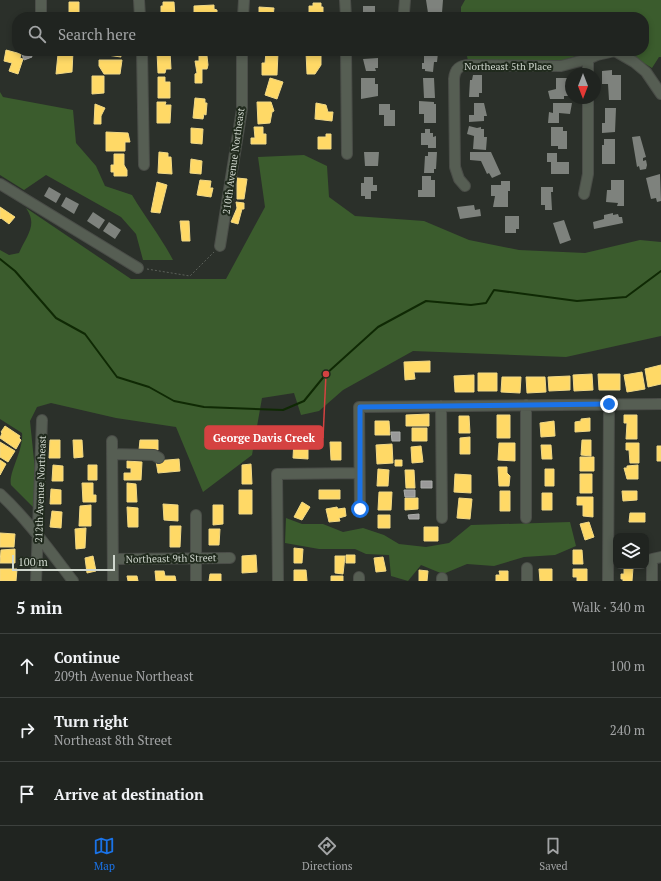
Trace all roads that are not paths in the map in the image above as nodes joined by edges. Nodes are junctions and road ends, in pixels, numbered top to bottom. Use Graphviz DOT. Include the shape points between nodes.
graph roads {
  1 [pos="41,0"];
  2 [pos="139,0"];
  3 [pos="244,0"];
  4 [pos="345,0"];
  5 [pos="405,0"];
  6 [pos="41,12"];
  7 [pos="140,12"];
  8 [pos="244,12"];
  9 [pos="346,12"];
  10 [pos="404,12"];
  11 [pos="142,56"];
  12 [pos="242,56"];
  13 [pos="346,56"];
  14 [pos="596,56"];
  15 [pos="625,56"];
  16 [pos="588,59"];
  17 [pos="588,68"];
  18 [pos="661,94"];
  19 [pos="588,104"];
  20 [pos="347,154"];
  21 [pos="144,165"];
  22 [pos="0,184"];
  23 [pos="466,186"];
  24 [pos="584,194"];
  25 [pos="220,246"];
  26 [pos="138,268"];
  27 [pos="609,404"];
  28 [pos="661,404"];
  29 [pos="526,405"];
  30 [pos="441,406"];
  31 [pos="42,420"];
  32 [pos="112,441"];
  33 [pos="112,454"];
  34 [pos="159,458"];
  35 [pos="359,473"];
  36 [pos="0,494"];
  37 [pos="360,509"];
  38 [pos="196,515"];
  39 [pos="442,518"];
  40 [pos="526,518"];
  41 [pos="39,536"];
  42 [pos="661,557"];
  43 [pos="196,558"];
  44 [pos="230,558"];
  45 [pos="113,559"];
  46 [pos="527,568"];
  47 [pos="36,581"];
  48 [pos="73,581"];
  49 [pos="113,581"];
  50 [pos="196,581"];
  51 [pos="278,581"];
  52 [pos="527,581"];
  53 [pos="608,581"];
  54 [pos="652,581"];
  1 -- 6 [label="street"];
  2 -- 7 [label="street"];
  3 -- 8 [label="street"];
  4 -- 9 [label="street"];
  5 -- 10 [label="street"];
  11 -- 21 [label="street"];
  12 -- 25 [label="street, 210th Avenue Northeast" via="242,109"];
  13 -- 20 [label="street"];
  14 -- 16 [label="street, Northeast 5th Place"];
  15 -- 18 [label="street, Northeast 5th Place" via="646,72"];
  16 -- 17 [label="street"];
  16 -- 23 [label="street, Northeast 5th Place" via="561,66 470,64 460,66 456,70 455,167 459,179"];
  19 -- 24 [label="street" via="588,174"];
  22 -- 26 [label="street"];
  27 -- 28 [label="street"];
  27 -- 29 [label="street"];
  27 -- 53 [label="street"];
  29 -- 30 [label="street"];
  29 -- 40 [label="street"];
  30 -- 35 [label="street" via="360,407"];
  30 -- 39 [label="street"];
  31 -- 41 [label="street, 212th Avenue Northeast"];
  32 -- 33 [label="street"];
  33 -- 34 [label="street" via="154,455"];
  33 -- 45 [label="street"];
  35 -- 37 [label="street"];
  35 -- 51 [label="street" via="277,474"];
  36 -- 41 [label="street"];
  38 -- 43 [label="street"];
  41 -- 47 [label="street, 212th Avenue Northeast"];
  41 -- 48 [label="street"];
  42 -- 54 [label="street" via="652,560"];
  43 -- 44 [label="street, Northeast 9th Street"];
  43 -- 45 [label="street, Northeast 9th Street"];
  43 -- 50 [label="street"];
  45 -- 49 [label="street"];
  46 -- 52 [label="street"];
}
